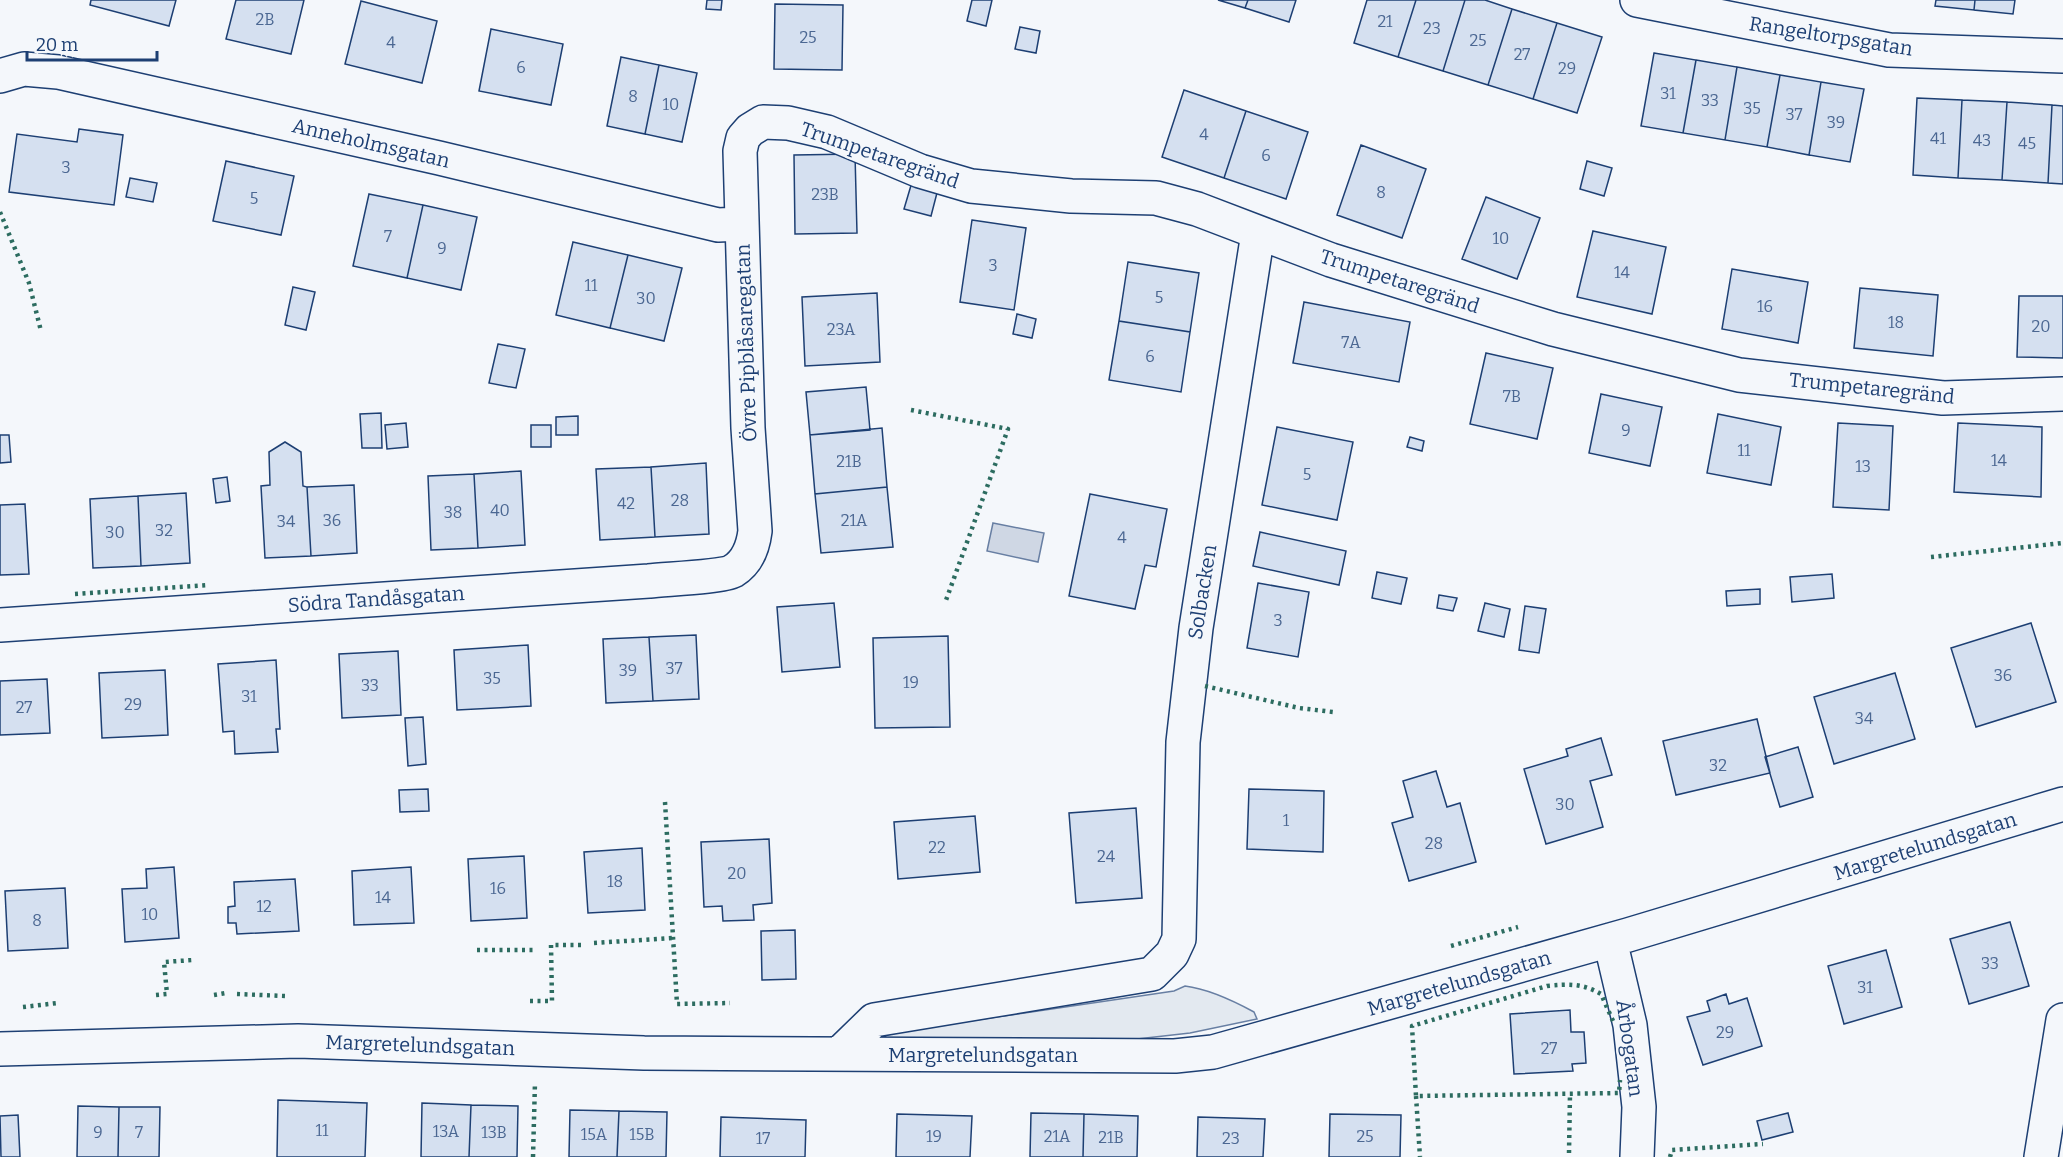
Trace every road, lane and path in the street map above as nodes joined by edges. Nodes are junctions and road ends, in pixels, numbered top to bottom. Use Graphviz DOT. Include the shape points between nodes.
graph roads {
  1 [pos="1637,0"];
  2 [pos="2063,57"];
  3 [pos="0,76"];
  4 [pos="750,130"];
  5 [pos="741,225"];
  6 [pos="1258,233"];
  7 [pos="2063,394"];
  8 [pos="747,558"];
  9 [pos="0,625"];
  10 [pos="2063,804"];
  11 [pos="1610,940"];
  12 [pos="1172,954"];
  13 [pos="2063,1020"];
  14 [pos="0,1049"];
  15 [pos="839,1054"];
  16 [pos="1637,1157"];
  17 [pos="2041,1157"];
  1 -- 2 [label="street, Rangeltorpsgatan" via="1889,50"];
  3 -- 5 [label="street, Anneholmsgatan" via="24,69 58,72 718,225"];
  4 -- 5 [label="street, Övre Pipblåsaregatan" via="740,151"];
  4 -- 6 [label="street, Trumpetaregränd" via="763,122 788,123 827,132 920,171 971,186 1071,196 1156,198"];
  5 -- 8 [label="street, Övre Pipblåsaregatan" via="755,531"];
  6 -- 7 [label="street, Trumpetaregränd" via="1331,260 1553,329 1739,375 1943,398"];
  6 -- 12 [label="street, Solbacken" via="1196,628 1183,742 1179,939"];
  8 -- 9 [label="street, Södra Tandåsgatan" via="732,571 649,581"];
  10 -- 11 [label="street, Margretelundsgatan"];
  11 -- 15 [label="street, Margretelundsgatan" via="1213,1052 1152,1056"];
  11 -- 16 [label="street, Årbogatan" via="1630,1025 1639,1107"];
  12 -- 15 [label="street, Margretelundsgatan" via="1152,975 874,1020"];
  13 -- 17 [label="street"];
  14 -- 15 [label="street, Margretelundsgatan" via="298,1041 644,1053"];
}
